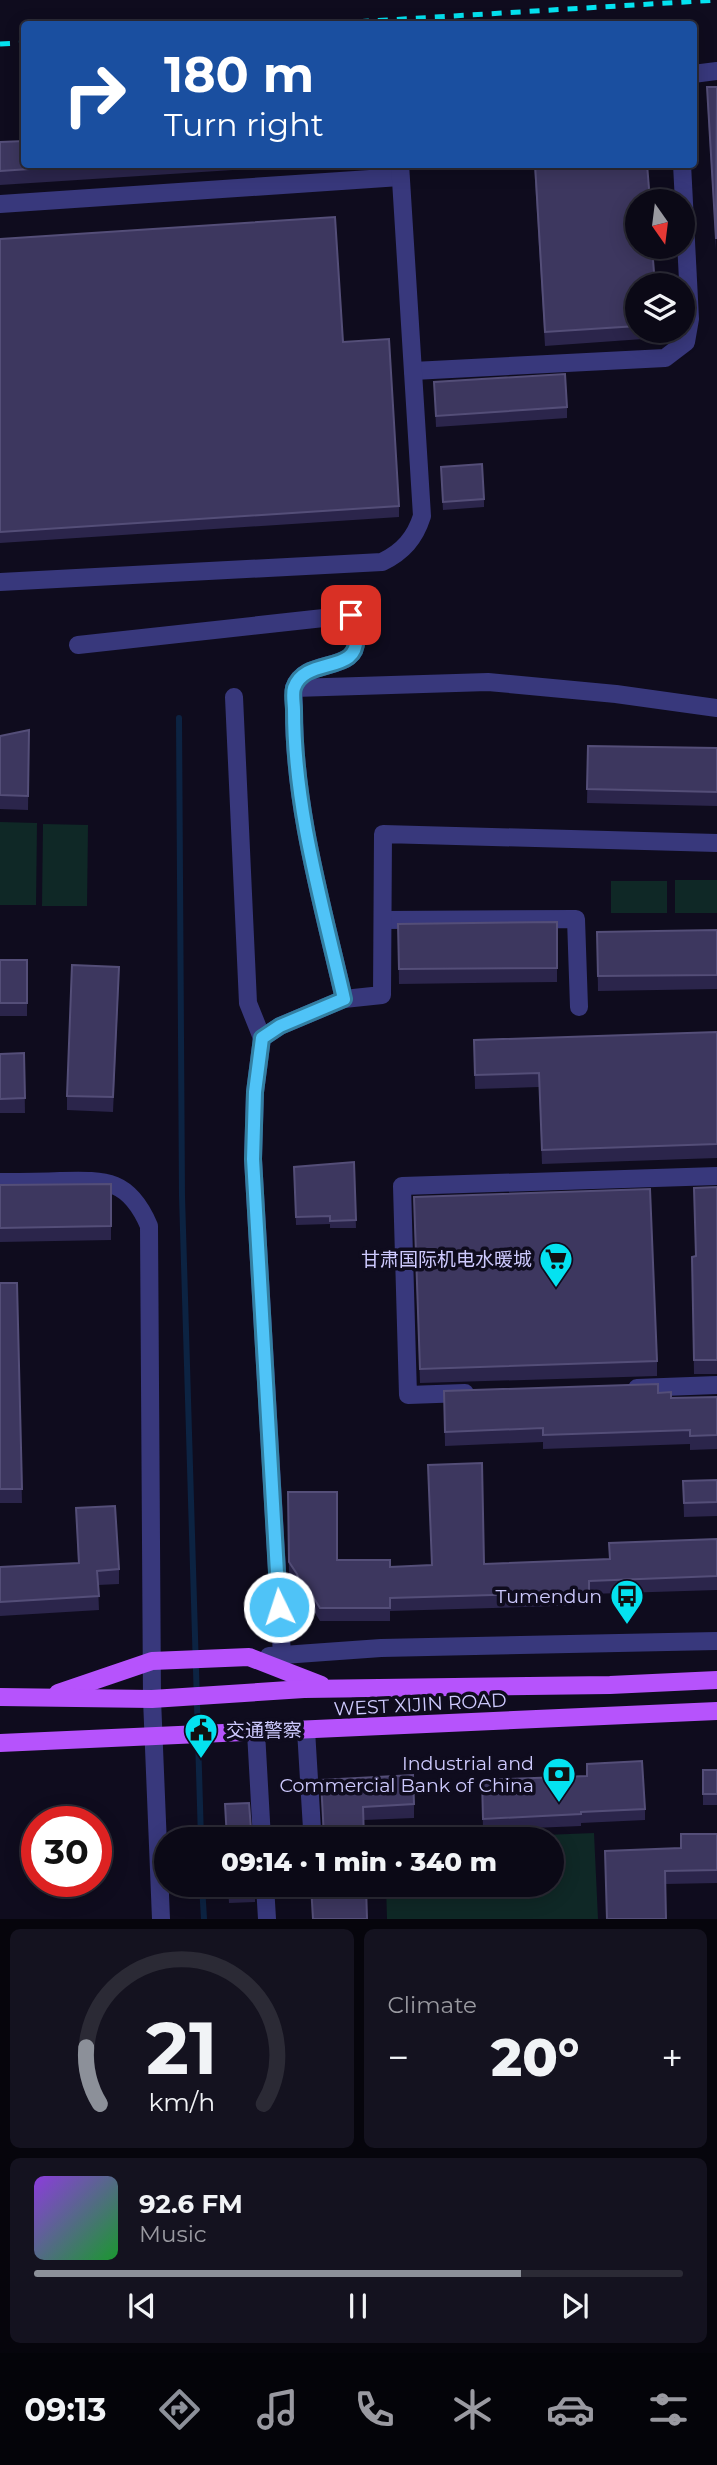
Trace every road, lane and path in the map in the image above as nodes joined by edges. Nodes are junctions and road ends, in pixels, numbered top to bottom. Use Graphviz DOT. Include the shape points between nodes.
graph roads {
  1 [pos="717,71"];
  2 [pos="697,74"];
  3 [pos="682,168"];
  4 [pos="400,171"];
  5 [pos="0,204"];
  6 [pos="413,371"];
  7 [pos="0,582"];
  8 [pos="78,645"];
  9 [pos="294,688"];
  10 [pos="233,697"];
  11 [pos="717,708"];
  12 [pos="717,843"];
  13 [pos="384,920"];
  14 [pos="344,999"];
  15 [pos="579,1007"];
  16 [pos="262,1038"];
  17 [pos="717,1176"];
  18 [pos="0,1182"];
  19 [pos="717,1385"];
  20 [pos="623,1388"];
  21 [pos="489,1392"];
  22 [pos="717,1641"];
  23 [pos="282,1656"];
  24 [pos="249,1657"];
  25 [pos="152,1661"];
  26 [pos="717,1680"];
  27 [pos="331,1689"];
  28 [pos="0,1697"];
  29 [pos="45,1697"];
  30 [pos="160,1698"];
  31 [pos="717,1711"];
  32 [pos="306,1730"];
  33 [pos="256,1732"];
  34 [pos="162,1737"];
  35 [pos="0,1743"];
  36 [pos="261,1827"];
  37 [pos="312,1827"];
  38 [pos="266,1897"];
  39 [pos="161,1919"];
  40 [pos="267,1919"];
  1 -- 2 [label="street"];
  3 -- 6 [label="street" via="690,318 686,342 664,358"];
  4 -- 5 [label="street"];
  4 -- 6 [label="street"];
  6 -- 7 [label="street" via="422,516 412,540 394,557 382,562"];
  8 -- 9 [label="street" via="351,615 358,647 350,659 307,672"];
  9 -- 11 [label="street" via="488,682"];
  9 -- 14 [label="street" via="294,751 303,816"];
  10 -- 16 [label="street" via="248,1003"];
  12 -- 13 [label="street" via="383,834"];
  13 -- 14 [label="street" via="383,995"];
  13 -- 15 [label="street" via="576,919"];
  14 -- 16 [label="street"];
  16 -- 23 [label="street" via="253,1159"];
  17 -- 21 [label="street" via="402,1186 408,1395"];
  18 -- 25 [label="street" via="99,1180 131,1196 149,1226"];
  19 -- 20 [label="street"];
  22 -- 23 [label="street" via="381,1648"];
  23 -- 24 [label="street"];
  24 -- 25 [label="main road"];
  24 -- 27 [label="main road"];
  25 -- 29 [label="main road"];
  25 -- 30 [label="street"];
  26 -- 27 [label="main road, WEST XIJIN ROAD"];
  27 -- 30 [label="main road, WEST XIJIN ROAD"];
  28 -- 29 [label="main road, WEST XIJIN ROAD"];
  29 -- 30 [label="main road, WEST XIJIN ROAD"];
  30 -- 34 [label="street"];
  31 -- 32 [label="main road, WEST XIJIN ROAD"];
  32 -- 33 [label="main road, WEST XIJIN ROAD"];
  32 -- 37 [label="street"];
  33 -- 34 [label="main road, WEST XIJIN ROAD"];
  33 -- 36 [label="street"];
  34 -- 35 [label="main road, WEST XIJIN ROAD"];
  34 -- 39 [label="street"];
  38 -- 40 [label="street"];
}
